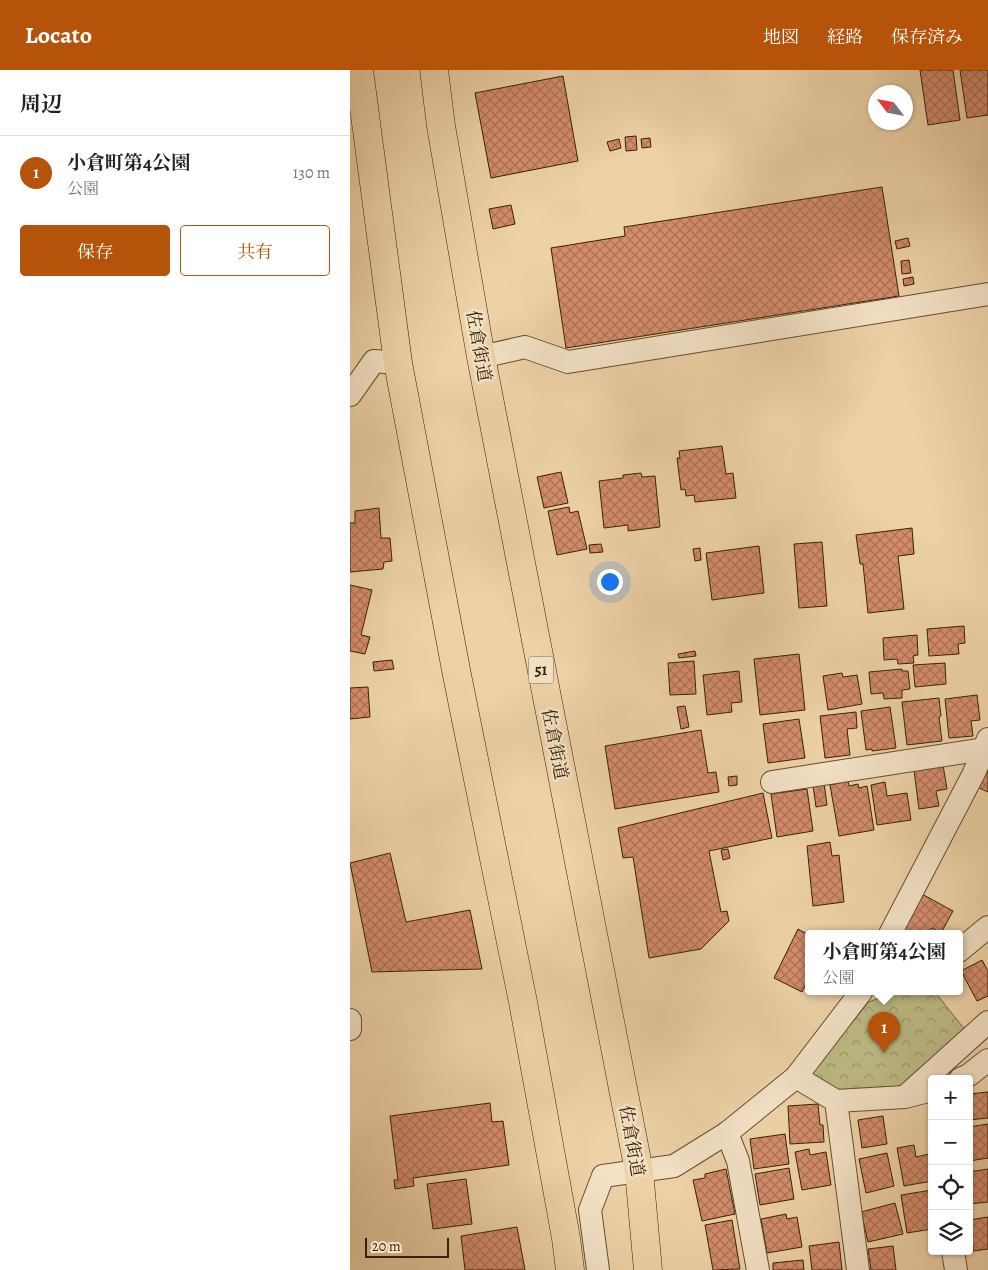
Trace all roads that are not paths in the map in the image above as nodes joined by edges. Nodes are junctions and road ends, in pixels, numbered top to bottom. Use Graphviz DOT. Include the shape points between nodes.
graph roads {
  1 [pos="359,70"];
  2 [pos="434,70"];
  3 [pos="988,294"];
  4 [pos="481,357"];
  5 [pos="398,363"];
  6 [pos="350,395"];
  7 [pos="986,744"];
  8 [pos="772,782"];
  9 [pos="988,927"];
  10 [pos="892,930"];
  11 [pos="963,948"];
  12 [pos="859,995"];
  13 [pos="350,1020"];
  14 [pos="988,1022"];
  15 [pos="350,1029"];
  16 [pos="988,1060"];
  17 [pos="969,1075"];
  18 [pos="796,1077"];
  19 [pos="928,1091"];
  20 [pos="905,1097"];
  21 [pos="836,1101"];
  22 [pos="727,1132"];
  23 [pos="638,1171"];
  24 [pos="954,1255"];
  25 [pos="570,1270"];
  26 [pos="598,1270"];
  27 [pos="648,1270"];
  28 [pos="758,1270"];
  29 [pos="858,1270"];
  30 [pos="956,1270"];
  1 -- 5 [label="highway"];
  2 -- 4 [label="highway, 佐倉街道 / 51"];
  3 -- 4 [label="street" via="568,362 524,347"];
  4 -- 23 [label="highway, 佐倉街道 / 51"];
  5 -- 6 [label="street" via="374,361"];
  5 -- 25 [label="highway" via="523,1002"];
  7 -- 8 [label="street"];
  7 -- 10 [label="street"];
  9 -- 11 [label="street"];
  12 -- 18 [label="street"];
  13 -- 15 [label="street"];
  14 -- 20 [label="street"];
  16 -- 17 [label="street"];
  18 -- 21 [label="street"];
  18 -- 22 [label="street"];
  19 -- 20 [label="street"];
  20 -- 21 [label="street"];
  21 -- 29 [label="street"];
  22 -- 23 [label="street" via="674,1166"];
  22 -- 28 [label="street" via="738,1161"];
  23 -- 26 [label="street" via="603,1176 590,1210"];
  23 -- 27 [label="highway, 佐倉街道 / 51"];
  24 -- 30 [label="street"];
}
